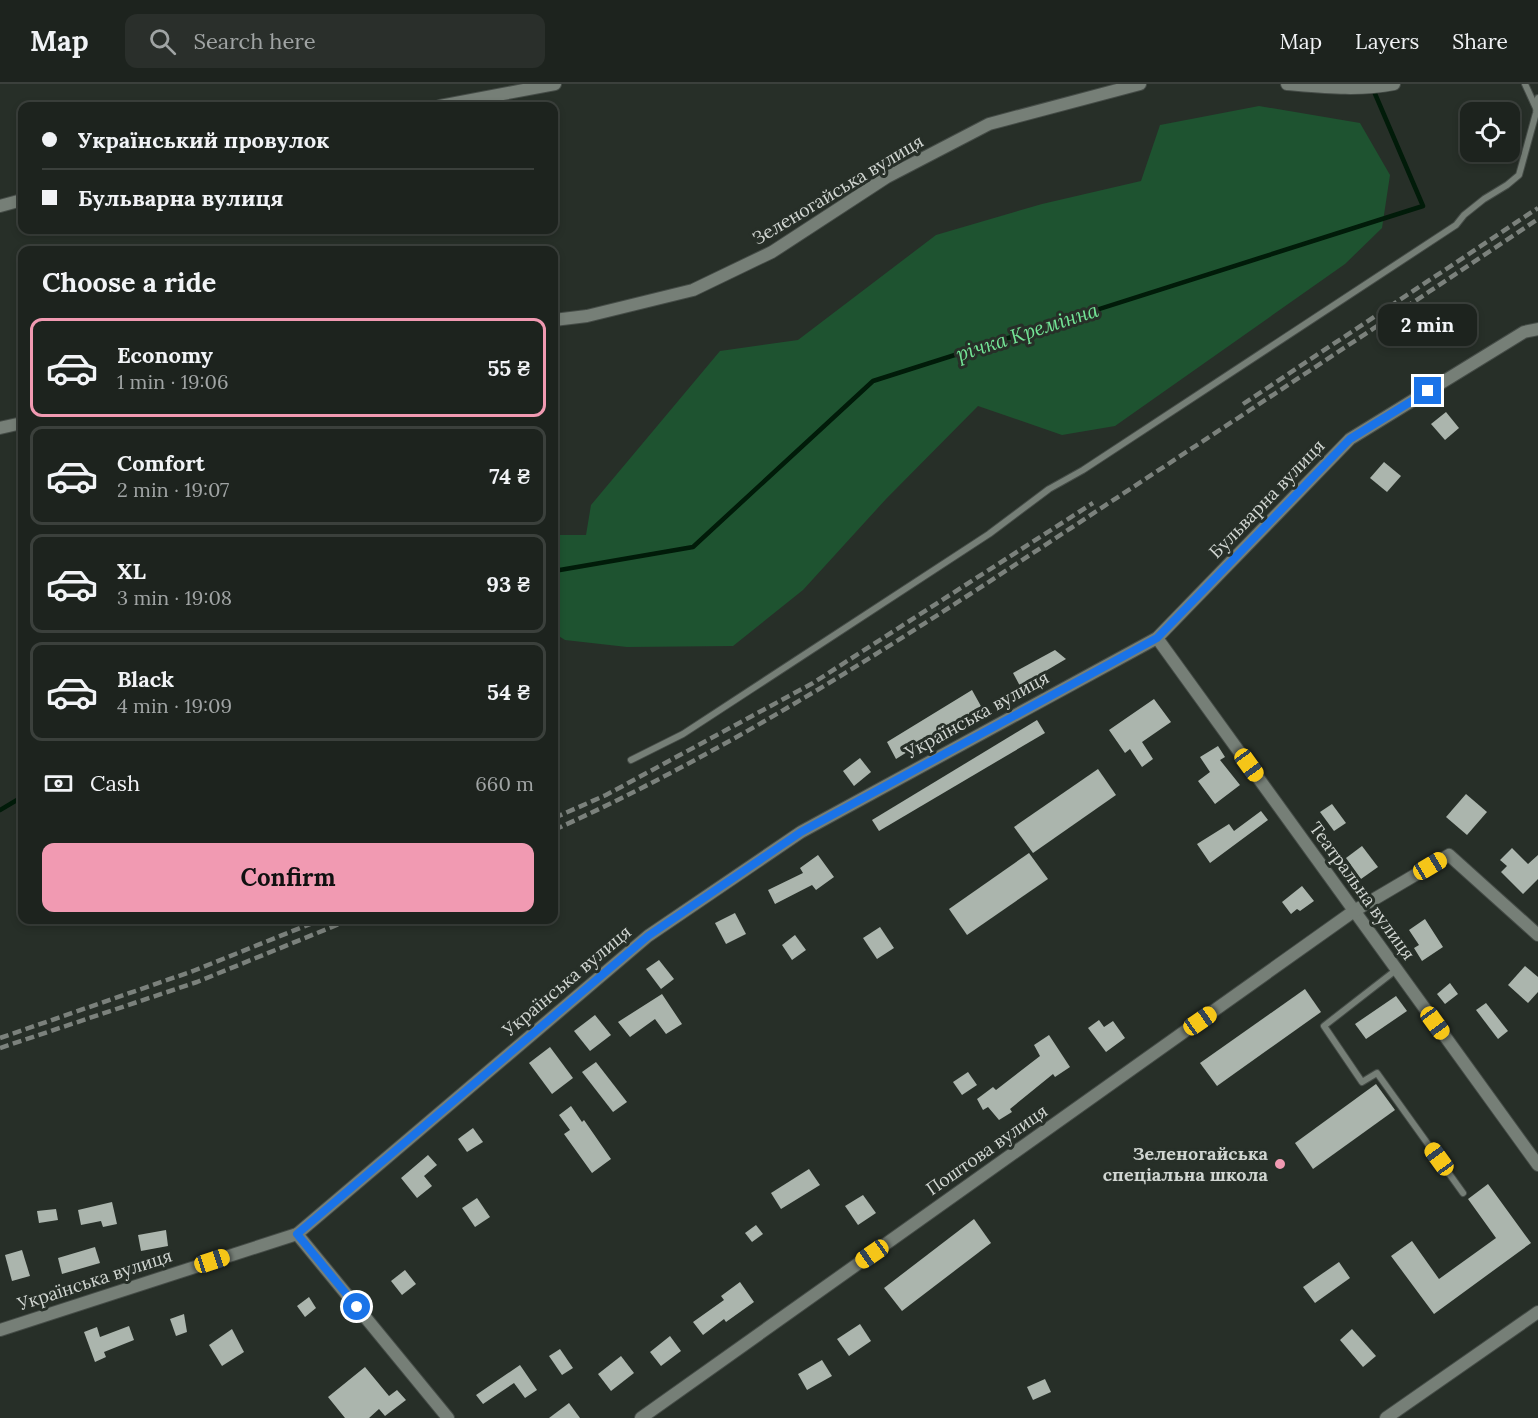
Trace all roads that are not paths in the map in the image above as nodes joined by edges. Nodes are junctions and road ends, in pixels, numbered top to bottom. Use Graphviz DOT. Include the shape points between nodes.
graph roads {
  1 [pos="555,84"];
  2 [pos="1140,84"];
  3 [pos="1287,84"];
  4 [pos="1394,84"];
  5 [pos="1525,84"];
  6 [pos="1538,98"];
  7 [pos="461,102"];
  8 [pos="1537,108"];
  9 [pos="18,201"];
  10 [pos="0,206"];
  11 [pos="558,320"];
  12 [pos="1538,329"];
  13 [pos="18,424"];
  14 [pos="0,428"];
  15 [pos="1157,638"];
  16 [pos="631,760"];
  17 [pos="1354,911"];
  18 [pos="1538,935"];
  19 [pos="1397,969"];
  20 [pos="1538,1165"];
  21 [pos="1463,1193"];
  22 [pos="297,1234"];
  23 [pos="1538,1311"];
  24 [pos="0,1330"];
  25 [pos="448,1418"];
  26 [pos="641,1418"];
  27 [pos="1386,1418"];
  1 -- 7 [label="street"];
  2 -- 11 [label="street, Зеленогайська вулиця" via="989,124 887,177 772,252 693,290"];
  3 -- 4 [label="street" via="1365,88"];
  5 -- 8 [label="lane"];
  6 -- 8 [label="lane"];
  8 -- 16 [label="lane" via="1519,175 1456,225 1049,489 989,534 683,734"];
  9 -- 10 [label="street"];
  12 -- 15 [label="street, Бульварна вулиця" via="1524,332 1350,439"];
  13 -- 14 [label="street"];
  15 -- 17 [label="street, Театральна вулиця"];
  15 -- 22 [label="street, Українська вулиця" via="801,832 648,936"];
  17 -- 18 [label="street, Поштова вулиця" via="1449,855"];
  17 -- 19 [label="street, Театральна вулиця"];
  17 -- 26 [label="street, Поштова вулиця"];
  19 -- 20 [label="street, Театральна вулиця"];
  19 -- 21 [label="lane" via="1324,1026 1362,1083 1377,1073"];
  22 -- 24 [label="street, Українська вулиця"];
  22 -- 25 [label="street"];
  23 -- 27 [label="street"];
}
